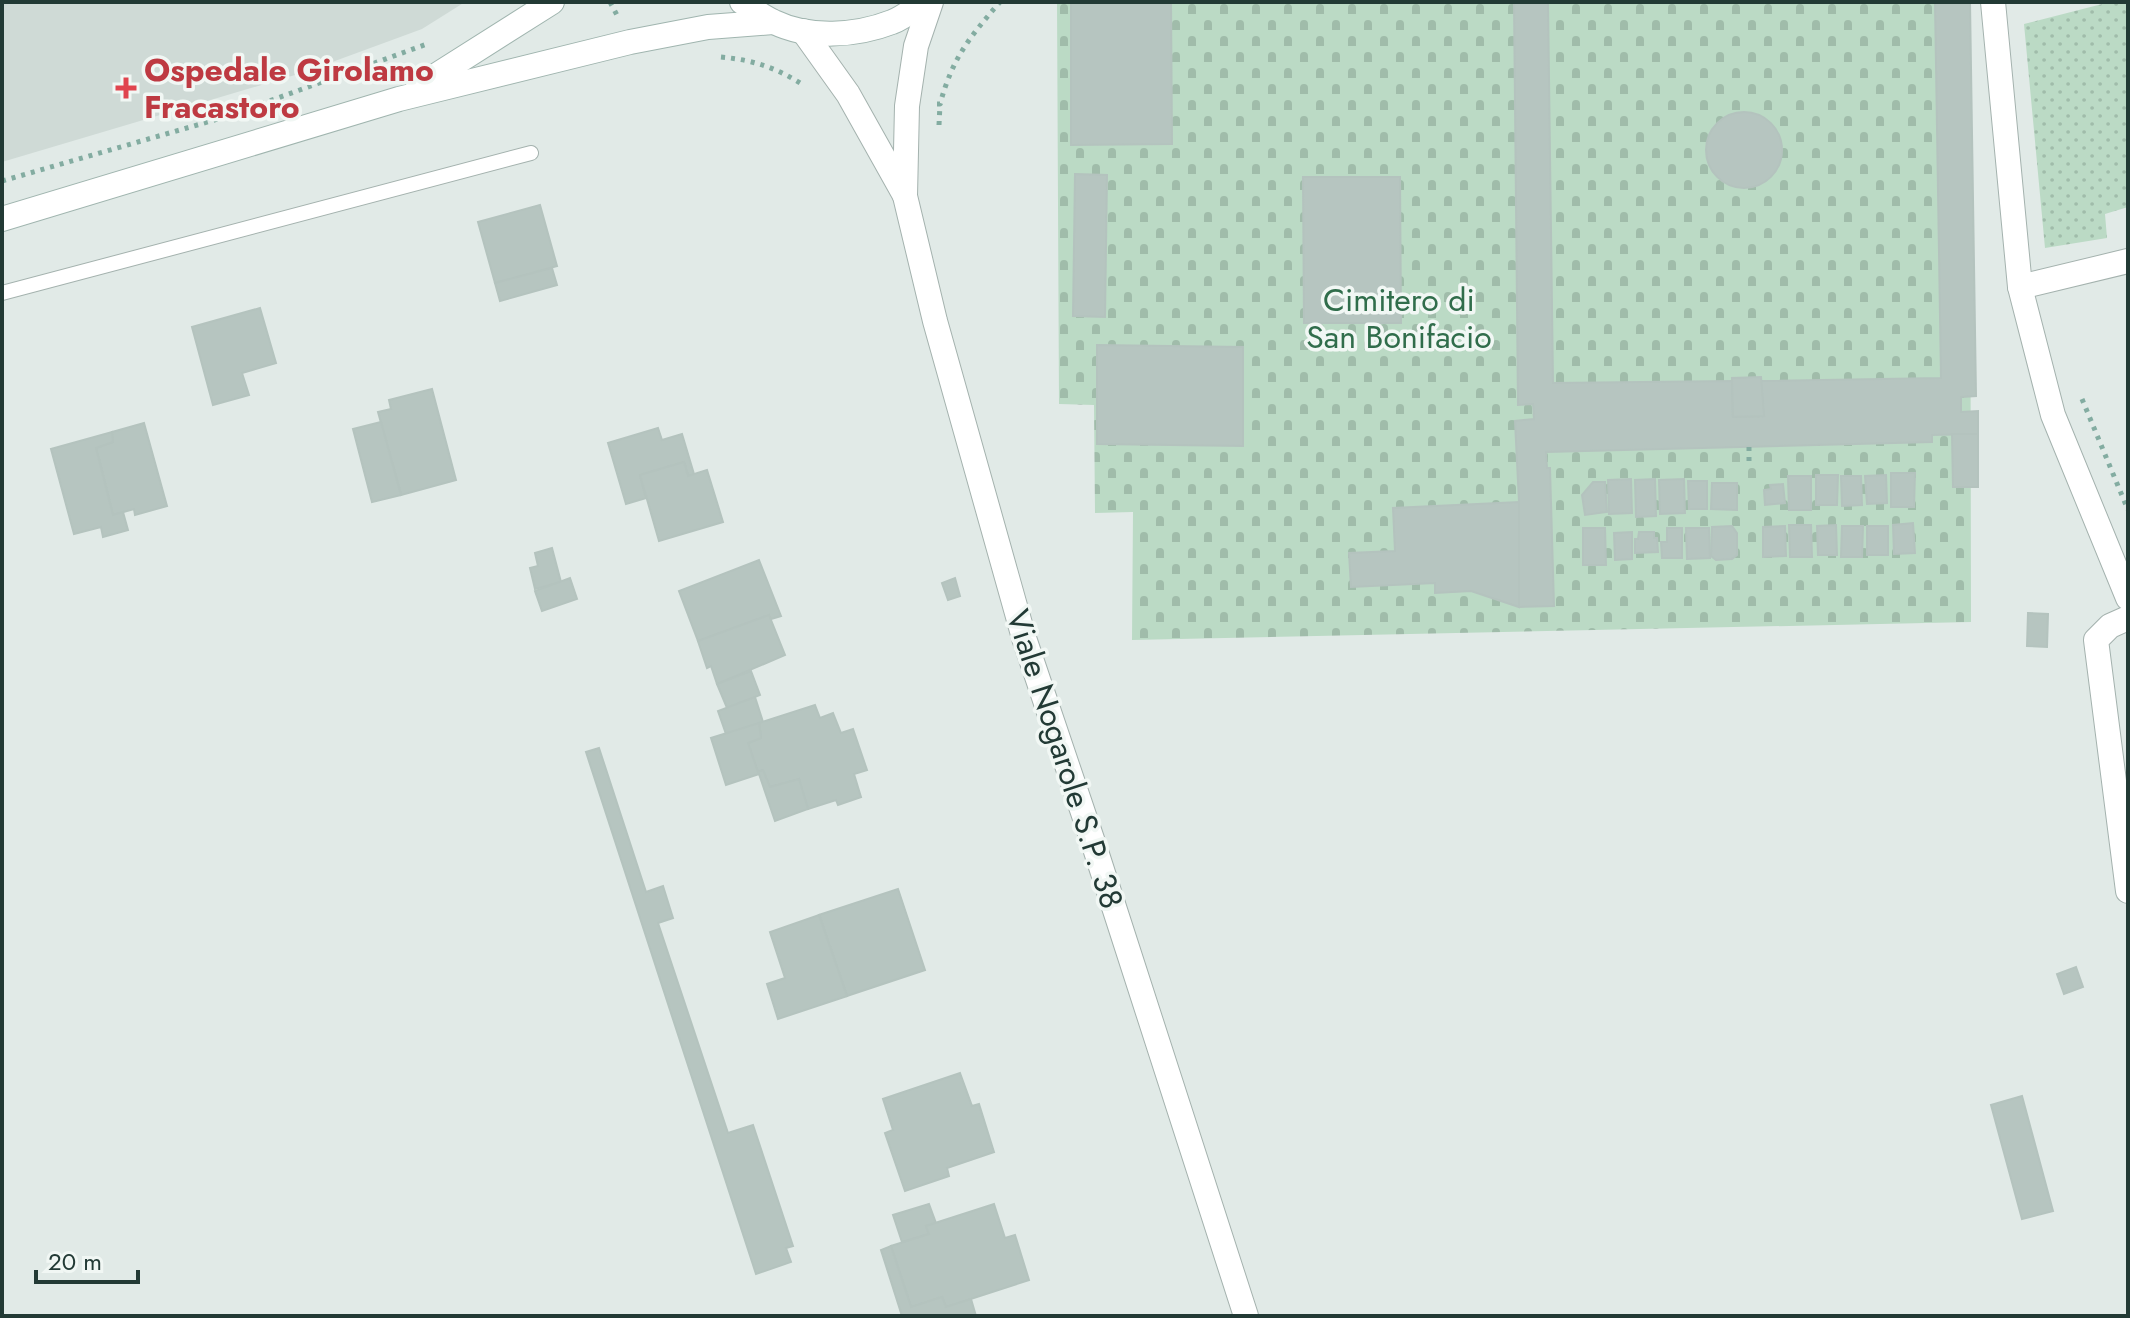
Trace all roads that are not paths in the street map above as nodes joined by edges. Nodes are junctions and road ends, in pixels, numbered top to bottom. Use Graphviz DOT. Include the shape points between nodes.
graph roads {
  1 [pos="552,2"];
  2 [pos="742,2"];
  3 [pos="924,2"];
  4 [pos="931,2"];
  5 [pos="1993,2"];
  6 [pos="773,22"];
  7 [pos="803,31"];
  8 [pos="399,99"];
  9 [pos="531,153"];
  10 [pos="905,196"];
  11 [pos="2,219"];
  12 [pos="2128,261"];
  13 [pos="2020,287"];
  14 [pos="2,293"];
  15 [pos="2128,598"];
  16 [pos="2128,618"];
  17 [pos="2128,891"];
  18 [pos="1246,1316"];
  1 -- 8 [label="street"];
  2 -- 6 [label="street"];
  3 -- 7 [label="street" via="894,21 849,33"];
  4 -- 10 [label="street" via="916,46 907,106"];
  5 -- 13 [label="street"];
  6 -- 7 [label="street"];
  6 -- 8 [label="street" via="644,39"];
  7 -- 10 [label="street" via="848,94"];
  8 -- 11 [label="street"];
  9 -- 14 [label="lane"];
  10 -- 18 [label="street, Viale Nogarole S.P. 38" via="1024,638"];
  12 -- 13 [label="street"];
  13 -- 15 [label="street" via="2053,415"];
  16 -- 17 [label="street" via="2096,640"];
}
